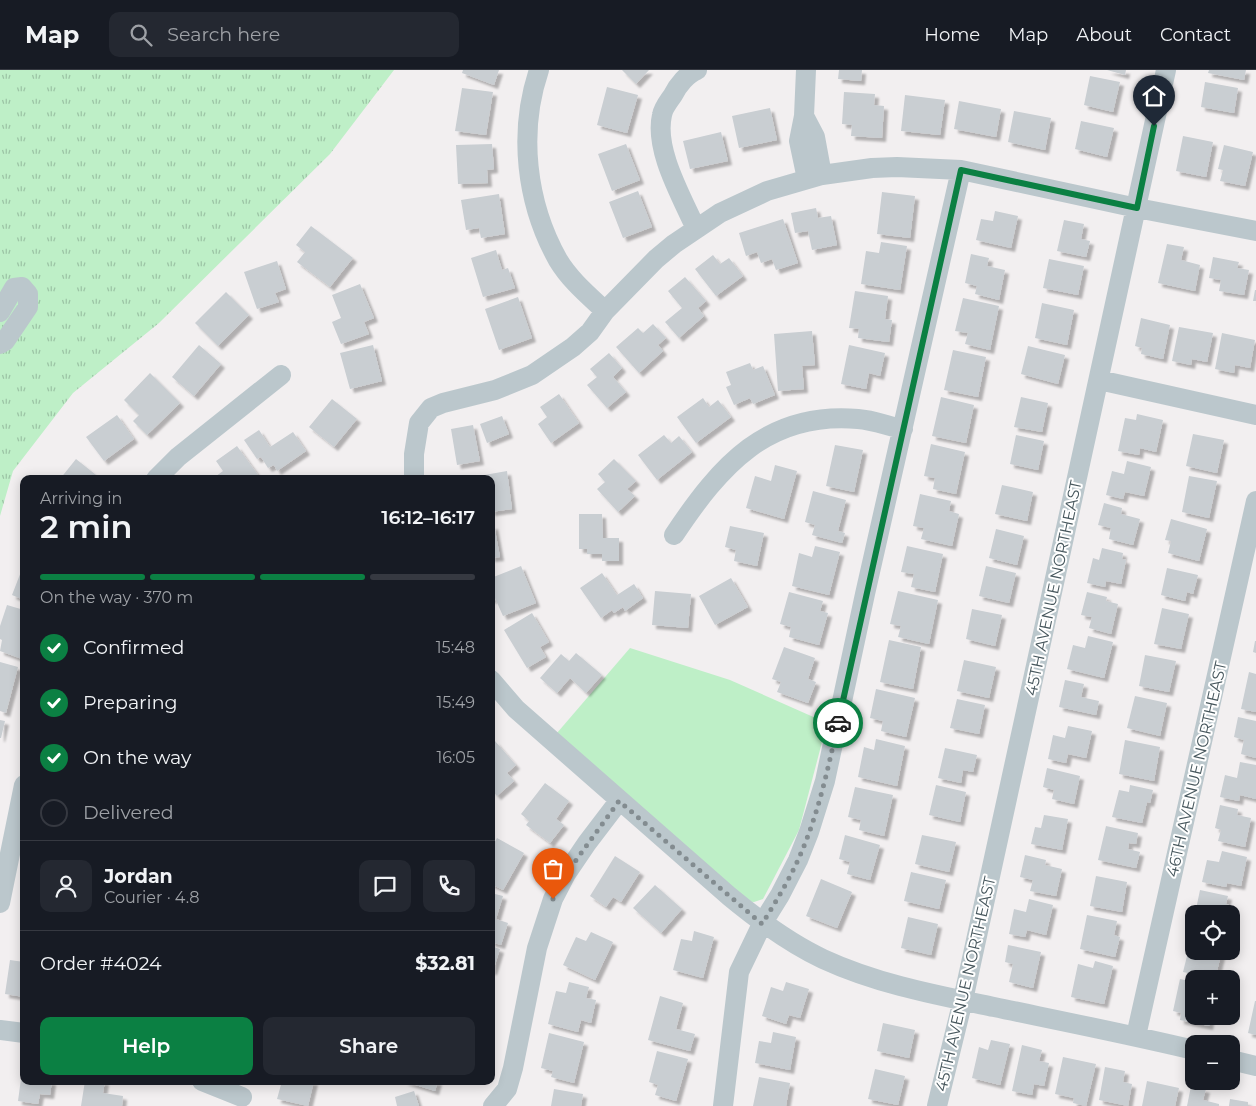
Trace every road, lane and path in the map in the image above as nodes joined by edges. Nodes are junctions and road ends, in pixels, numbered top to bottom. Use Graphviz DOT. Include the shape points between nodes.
graph roads {
  1 [pos="539,70"];
  2 [pos="697,70"];
  3 [pos="806,70"];
  4 [pos="1166,70"];
  5 [pos="961,170"];
  6 [pos="815,177"];
  7 [pos="1137,208"];
  8 [pos="696,229"];
  9 [pos="1256,231"];
  10 [pos="605,311"];
  11 [pos="0,312"];
  12 [pos="0,344"];
  13 [pos="281,375"];
  14 [pos="1099,380"];
  15 [pos="1256,415"];
  16 [pos="903,429"];
  17 [pos="160,475"];
  18 [pos="414,475"];
  19 [pos="1256,501"];
  20 [pos="674,535"];
  21 [pos="495,685"];
  22 [pos="619,801"];
  23 [pos="20,805"];
  24 [pos="0,903"];
  25 [pos="762,924"];
  26 [pos="963,1000"];
  27 [pos="0,1030"];
  28 [pos="20,1032"];
  29 [pos="1136,1036"];
  30 [pos="1185,1048"];
  31 [pos="1240,1062"];
  32 [pos="1256,1066"];
  33 [pos="213,1085"];
  34 [pos="242,1095"];
  35 [pos="493,1106"];
  36 [pos="723,1106"];
  37 [pos="937,1106"];
  1 -- 10 [label="street" via="527,131 532,191 559,261 574,282"];
  2 -- 8 [label="street" via="676,89 662,114 662,146"];
  3 -- 6 [label="street" via="804,116 799,141"];
  4 -- 7 [label="street, 45TH AVENUE NORTHEAST"];
  5 -- 6 [label="street" via="881,167"];
  5 -- 7 [label="street"];
  5 -- 16 [label="street"];
  6 -- 8 [label="street" via="744,201"];
  7 -- 9 [label="street"];
  7 -- 14 [label="street, 45TH AVENUE NORTHEAST"];
  8 -- 10 [label="street" via="656,259"];
  10 -- 18 [label="street" via="590,332 573,347 532,374 495,390 436,405 426,412 419,423"];
  11 -- 12 [label="street" via="14,288 22,287 28,294 28,307"];
  13 -- 17 [label="street"];
  14 -- 15 [label="street"];
  14 -- 26 [label="street, 45TH AVENUE NORTHEAST"];
  16 -- 20 [label="street" via="859,419 823,418 779,431 731,462 698,500"];
  16 -- 25 [label="street" via="825,781 798,860"];
  19 -- 29 [label="street, 46TH AVENUE NORTHEAST"];
  21 -- 22 [label="street" via="516,709"];
  22 -- 25 [label="street"];
  22 -- 35 [label="street" via="566,874 553,899 538,948 507,1089"];
  23 -- 24 [label="street"];
  25 -- 26 [label="street" via="836,965 912,990"];
  25 -- 36 [label="street" via="737,982"];
  26 -- 29 [label="street"];
  26 -- 37 [label="street, 45TH AVENUE NORTHEAST"];
  27 -- 28 [label="street"];
  29 -- 30 [label="street"];
  31 -- 32 [label="street"];
  33 -- 34 [label="street"];
}
